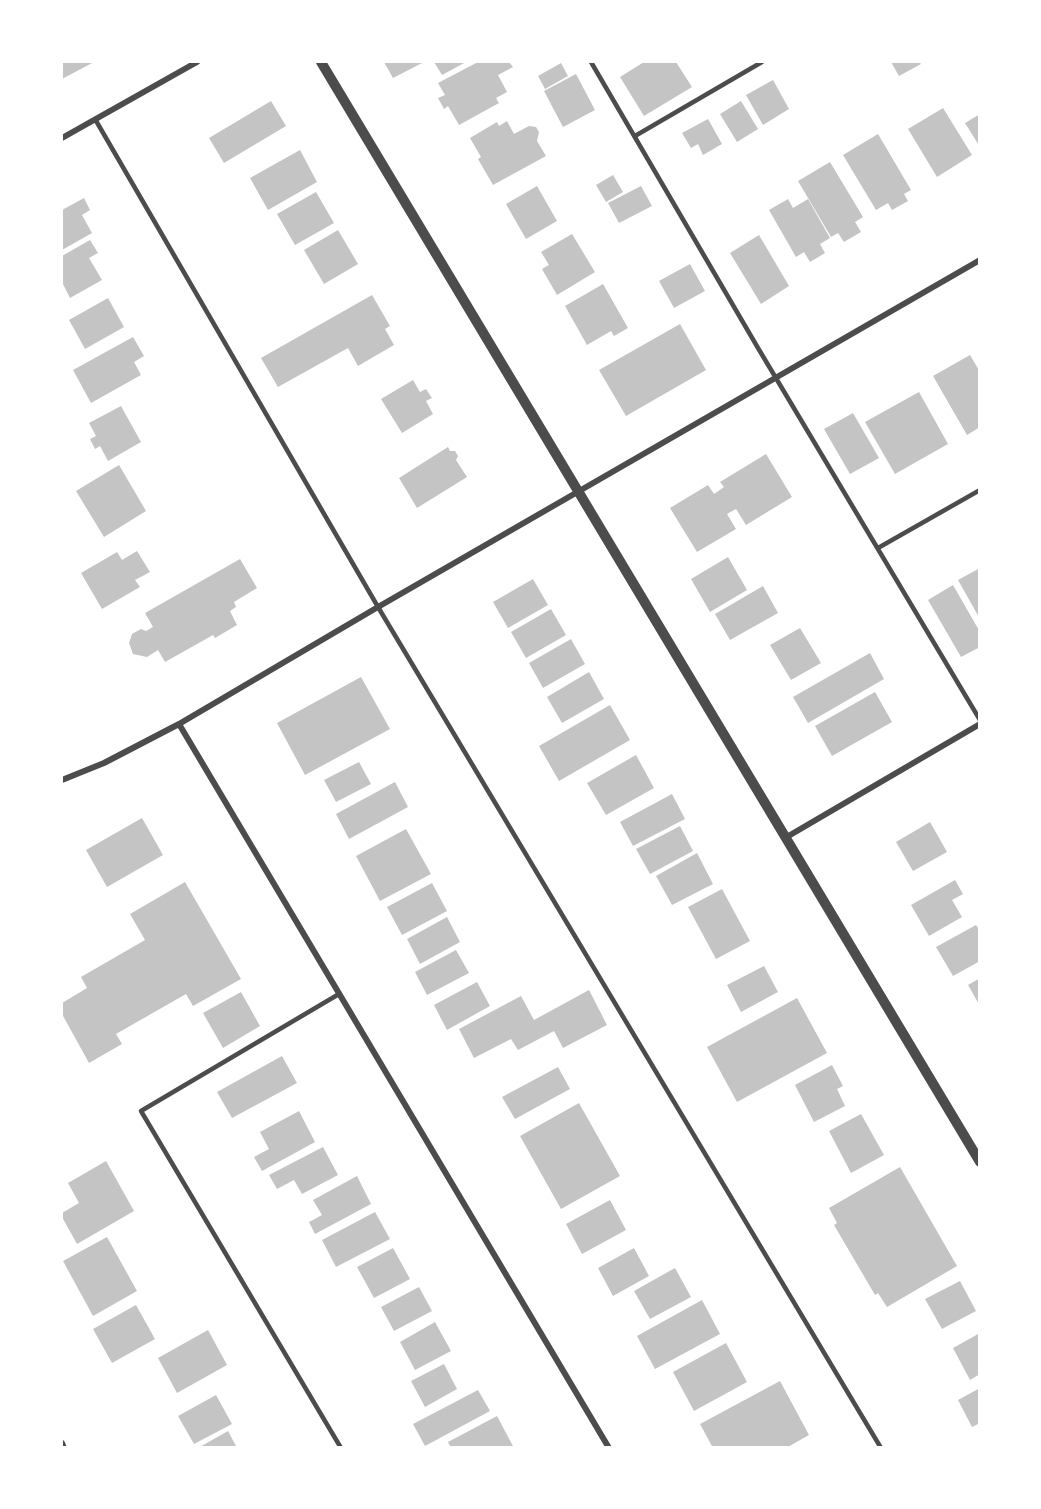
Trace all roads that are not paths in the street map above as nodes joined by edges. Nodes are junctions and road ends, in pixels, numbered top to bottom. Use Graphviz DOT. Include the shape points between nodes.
graph roads {
  1 [pos="197,62"];
  2 [pos="321,62"];
  3 [pos="591,62"];
  4 [pos="762,62"];
  5 [pos="95,119"];
  6 [pos="635,136"];
  7 [pos="62,138"];
  8 [pos="980,260"];
  9 [pos="776,377"];
  10 [pos="980,490"];
  11 [pos="578,491"];
  12 [pos="878,549"];
  13 [pos="378,607"];
  14 [pos="980,720"];
  15 [pos="179,724"];
  16 [pos="980,724"];
  17 [pos="62,780"];
  18 [pos="785,838"];
  19 [pos="339,994"];
  20 [pos="980,1162"];
  21 [pos="62,1443"];
  22 [pos="64,1448"];
  23 [pos="341,1448"];
  24 [pos="609,1448"];
  25 [pos="881,1448"];
  1 -- 5 [label="street"];
  2 -- 11 [label="street"];
  3 -- 6 [label="lane"];
  4 -- 6 [label="lane"];
  5 -- 7 [label="street"];
  5 -- 13 [label="lane"];
  6 -- 9 [label="lane"];
  8 -- 9 [label="street"];
  9 -- 11 [label="street"];
  9 -- 12 [label="lane"];
  10 -- 12 [label="lane"];
  11 -- 13 [label="street"];
  11 -- 18 [label="street"];
  12 -- 14 [label="lane"];
  13 -- 15 [label="street"];
  13 -- 25 [label="lane"];
  15 -- 17 [label="street"];
  15 -- 19 [label="street"];
  16 -- 18 [label="street"];
  18 -- 20 [label="street"];
  19 -- 23 [label="lane" via="141,1111"];
  19 -- 24 [label="street"];
  21 -- 22 [label="street"];
}
